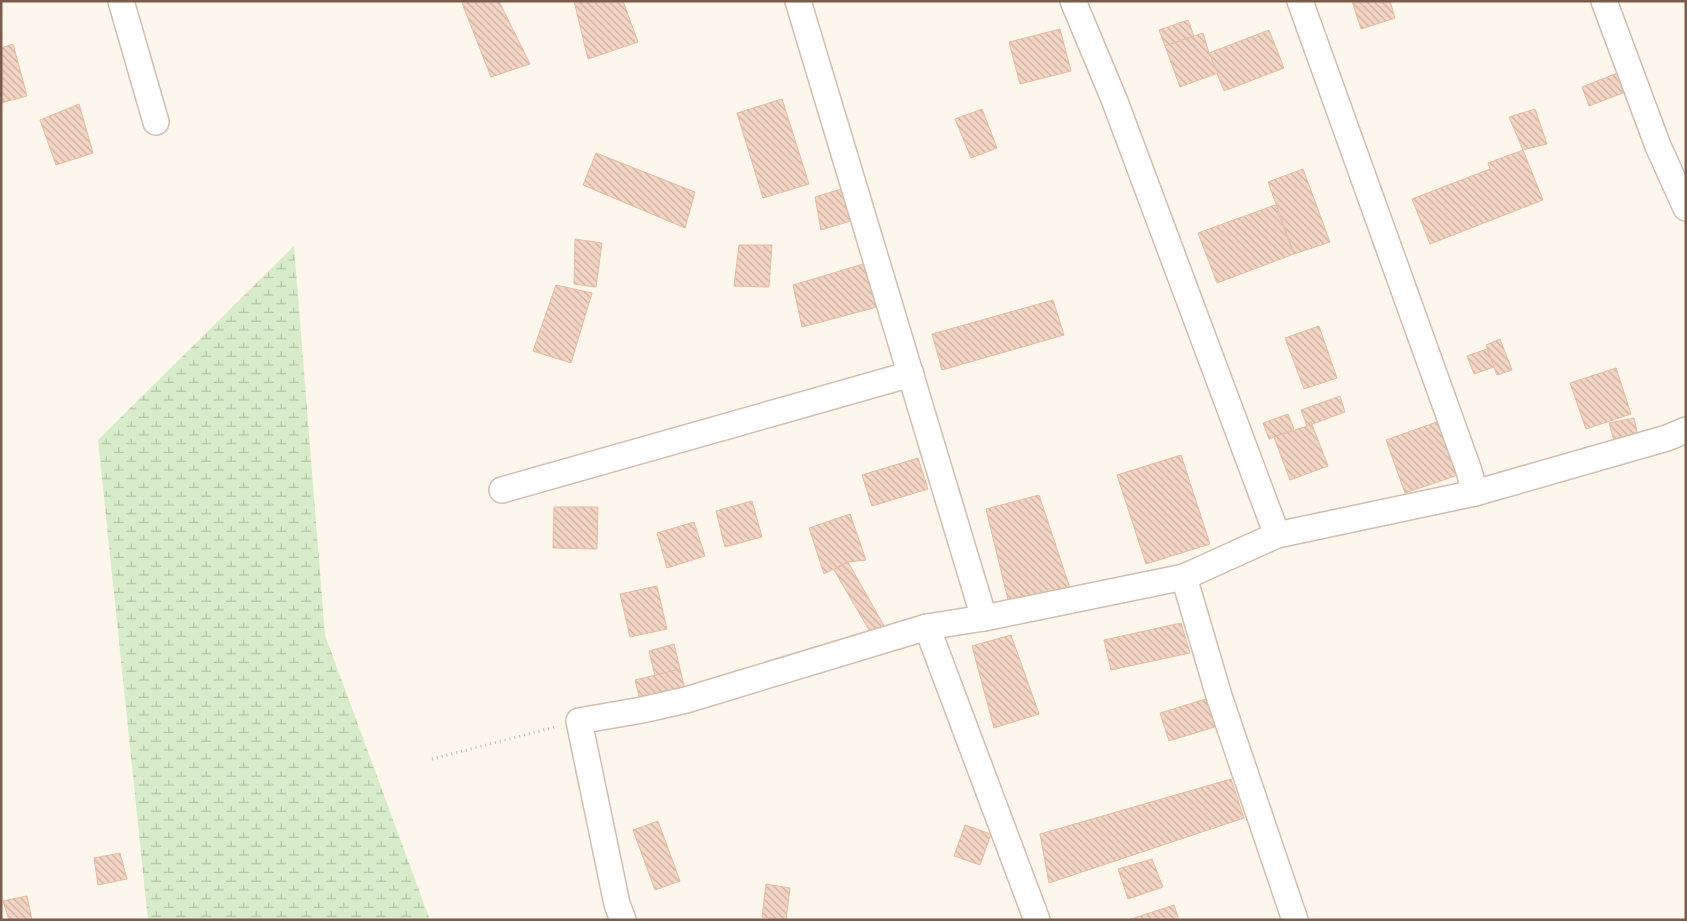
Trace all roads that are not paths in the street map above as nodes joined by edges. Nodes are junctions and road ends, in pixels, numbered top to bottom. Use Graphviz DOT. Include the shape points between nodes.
graph roads {
  1 [pos="121,1"];
  2 [pos="798,1"];
  3 [pos="1073,1"];
  4 [pos="1300,1"];
  5 [pos="1604,1"];
  6 [pos="156,122"];
  7 [pos="1686,208"];
  8 [pos="910,374"];
  9 [pos="1686,430"];
  10 [pos="502,490"];
  11 [pos="1475,494"];
  12 [pos="1277,535"];
  13 [pos="1184,577"];
  14 [pos="984,618"];
  15 [pos="927,627"];
  16 [pos="623,920"];
  17 [pos="1037,920"];
  18 [pos="1295,920"];
  1 -- 6 [label="street"];
  2 -- 8 [label="street"];
  3 -- 12 [label="street" via="1114,100"];
  4 -- 11 [label="street"];
  5 -- 7 [label="street" via="1658,146"];
  8 -- 10 [label="street"];
  8 -- 14 [label="street"];
  9 -- 11 [label="street"];
  11 -- 12 [label="street"];
  12 -- 13 [label="street"];
  13 -- 14 [label="street"];
  13 -- 18 [label="street" via="1219,696"];
  14 -- 15 [label="street"];
  15 -- 16 [label="street" via="686,700 579,721"];
  15 -- 17 [label="street"];
}
